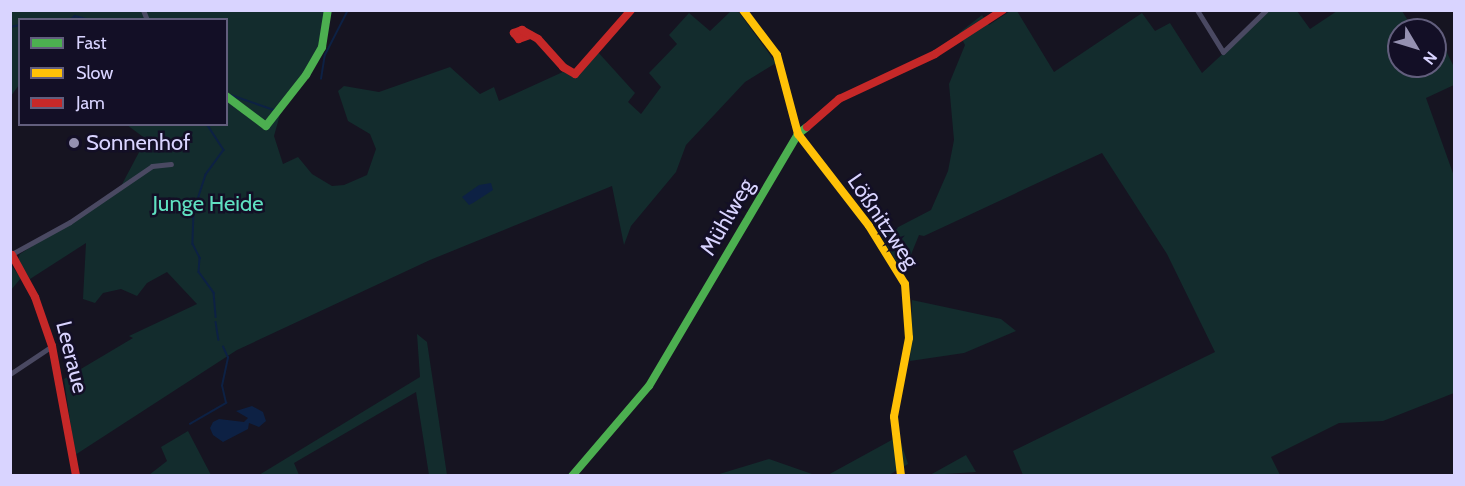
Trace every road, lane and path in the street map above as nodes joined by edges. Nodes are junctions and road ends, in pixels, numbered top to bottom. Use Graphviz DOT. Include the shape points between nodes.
graph roads {
  1 [pos="328,10"];
  2 [pos="631,10"];
  3 [pos="743,10"];
  4 [pos="1003,10"];
  5 [pos="1197,10"];
  6 [pos="1266,10"];
  7 [pos="530,35"];
  8 [pos="228,98"];
  9 [pos="798,134"];
  10 [pos="171,164"];
  11 [pos="11,255"];
  12 [pos="52,346"];
  13 [pos="10,374"];
  14 [pos="76,476"];
  15 [pos="572,476"];
  16 [pos="901,476"];
  1 -- 8 [label="street" via="322,47 306,75 266,126"];
  2 -- 7 [label="street" via="575,74"];
  3 -- 9 [label="street, Lößnitzweg" via="777,56"];
  4 -- 9 [label="street, Mühlweg" via="966,36 838,99"];
  5 -- 6 [label="street" via="1223,52"];
  9 -- 15 [label="street, Mühlweg" via="650,386"];
  9 -- 16 [label="street, Lößnitzweg" via="869,226 905,284 909,338 894,417"];
  10 -- 11 [label="street" via="152,165 70,222"];
  11 -- 12 [label="street, Leeraue" via="35,297"];
  12 -- 13 [label="street"];
  12 -- 14 [label="street, Leeraue" via="62,379"];
}
